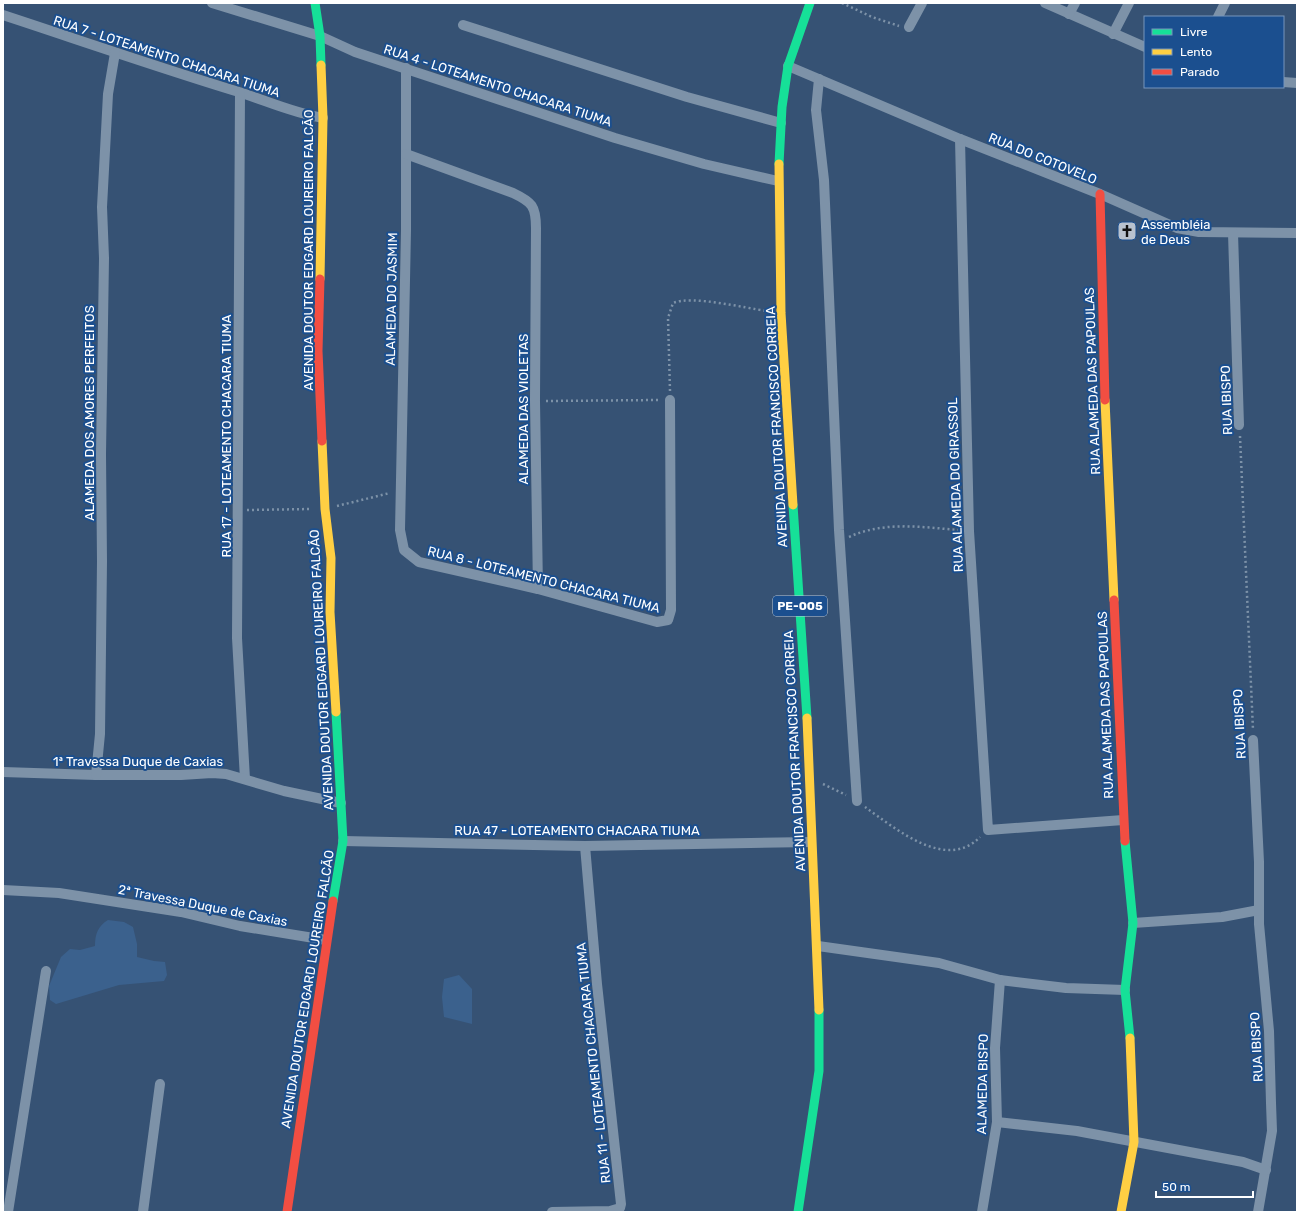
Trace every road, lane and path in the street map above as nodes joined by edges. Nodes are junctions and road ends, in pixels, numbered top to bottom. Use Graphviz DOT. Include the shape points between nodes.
graph roads {
  1 [pos="212,3"];
  2 [pos="315,3"];
  3 [pos="810,3"];
  4 [pos="842,3"];
  5 [pos="922,3"];
  6 [pos="1044,3"];
  7 [pos="1075,3"];
  8 [pos="1129,3"];
  9 [pos="1225,3"];
  10 [pos="1070,14"];
  11 [pos="3,15"];
  12 [pos="1218,16"];
  13 [pos="463,25"];
  14 [pos="909,27"];
  15 [pos="1113,34"];
  16 [pos="320,36"];
  17 [pos="1144,47"];
  18 [pos="115,52"];
  19 [pos="788,66"];
  20 [pos="406,68"];
  21 [pos="819,79"];
  22 [pos="1284,82"];
  23 [pos="1297,83"];
  24 [pos="240,92"];
  25 [pos="323,118"];
  26 [pos="781,123"];
  27 [pos="960,139"];
  28 [pos="406,154"];
  29 [pos="778,181"];
  30 [pos="1100,194"];
  31 [pos="1233,233"];
  32 [pos="1297,233"];
  33 [pos="782,313"];
  34 [pos="670,400"];
  35 [pos="535,401"];
  36 [pos="1239,425"];
  37 [pos="400,530"];
  38 [pos="969,531"];
  39 [pos="840,541"];
  40 [pos="538,589"];
  41 [pos="1253,740"];
  42 [pos="3,772"];
  43 [pos="96,775"];
  44 [pos="809,778"];
  45 [pos="245,779"];
  46 [pos="857,801"];
  47 [pos="341,803"];
  48 [pos="1123,820"];
  49 [pos="988,830"];
  50 [pos="343,840"];
  51 [pos="811,842"];
  52 [pos="585,846"];
  53 [pos="3,890"];
  54 [pos="1259,910"];
  55 [pos="1133,923"];
  56 [pos="326,940"];
  57 [pos="818,946"];
  58 [pos="46,971"];
  59 [pos="1000,980"];
  60 [pos="1125,990"];
  61 [pos="160,1084"];
  62 [pos="997,1122"];
  63 [pos="1134,1142"];
  64 [pos="1266,1170"];
  65 [pos="8,1212"];
  66 [pos="143,1212"];
  67 [pos="287,1212"];
  68 [pos="552,1212"];
  69 [pos="798,1212"];
  70 [pos="982,1212"];
  71 [pos="1121,1212"];
  72 [pos="1258,1212"];
  1 -- 16 [label="street, RUA 4 - LOTEAMENTO CHACARA TIUMA"];
  2 -- 16 [label="street, AVENIDA DOUTOR EDGARD LOUREIRO FALCÃO"];
  3 -- 19 [label="street, AVENIDA DOUTOR FRANCISCO CORREIA / PE-005"];
  4 -- 14 [label="path" via="872,17 904,28"];
  5 -- 14 [label="street"];
  6 -- 10 [label="street"];
  7 -- 10 [label="street"];
  8 -- 15 [label="street"];
  9 -- 12 [label="street"];
  10 -- 15 [label="street"];
  11 -- 18 [label="street, RUA 7 - LOTEAMENTO CHACARA TIUMA"];
  13 -- 26 [label="street" via="687,97"];
  15 -- 17 [label="street"];
  16 -- 20 [label="street, RUA 4 - LOTEAMENTO CHACARA TIUMA" via="355,52"];
  16 -- 25 [label="street, AVENIDA DOUTOR EDGARD LOUREIRO FALCÃO"];
  18 -- 24 [label="street, RUA 7 - LOTEAMENTO CHACARA TIUMA"];
  18 -- 43 [label="street, ALAMEDA DOS AMORES PERFEITOS" via="108,94 102,207 102,561 100,734"];
  19 -- 21 [label="street, RUA DO COTOVELO"];
  19 -- 26 [label="street, AVENIDA DOUTOR FRANCISCO CORREIA / PE-005"];
  20 -- 28 [label="street, ALAMEDA DO JASMIM"];
  20 -- 29 [label="street, RUA 4 - LOTEAMENTO CHACARA TIUMA" via="615,138 704,164"];
  21 -- 27 [label="street, RUA DO COTOVELO"];
  21 -- 39 [label="street" via="816,110 824,180"];
  22 -- 23 [label="street"];
  24 -- 25 [label="street, RUA 7 - LOTEAMENTO CHACARA TIUMA" via="292,112"];
  24 -- 45 [label="street, RUA 17 - LOTEAMENTO CHACARA TIUMA" via="237,638"];
  25 -- 47 [label="street, AVENIDA DOUTOR EDGARD LOUREIRO FALCÃO" via="318,351 325,508 331,558 330,612"];
  26 -- 29 [label="street, AVENIDA DOUTOR FRANCISCO CORREIA / PE-005"];
  27 -- 30 [label="street, RUA DO COTOVELO"];
  27 -- 38 [label="street, RUA ALAMEDA DO GIRASSOL"];
  28 -- 35 [label="street, ALAMEDA DAS VIOLETAS" via="528,200 535,211"];
  28 -- 37 [label="street, ALAMEDA DO JASMIM"];
  29 -- 33 [label="street, AVENIDA DOUTOR FRANCISCO CORREIA / PE-005"];
  30 -- 31 [label="street, RUA DO COTOVELO" via="1177,228 1199,232"];
  30 -- 48 [label="street, RUA ALAMEDA DAS PAPOULAS" via="1104,365"];
  31 -- 32 [label="street, RUA DO COTOVELO"];
  31 -- 36 [label="street, RUA IBISPO"];
  33 -- 34 [label="path" via="702,301 678,300 672,303 668,318"];
  33 -- 44 [label="street, AVENIDA DOUTOR FRANCISCO CORREIA / PE-005"];
  34 -- 35 [label="path"];
  34 -- 40 [label="street, RUA 8 - LOTEAMENTO CHACARA TIUMA" via="671,610 668,620 658,622"];
  35 -- 40 [label="street, ALAMEDA DAS VIOLETAS"];
  36 -- 41 [label="path, RUA IBISPO"];
  37 -- 40 [label="street, RUA 8 - LOTEAMENTO CHACARA TIUMA" via="404,550 420,562"];
  38 -- 39 [label="path" via="888,526 858,533"];
  38 -- 49 [label="street, RUA ALAMEDA DO GIRASSOL"];
  39 -- 46 [label="street"];
  41 -- 54 [label="street, RUA IBISPO"];
  42 -- 43 [label="street, 1ª Travessa Duque de Caxias"];
  43 -- 45 [label="street, 1ª Travessa Duque de Caxias" via="212,773"];
  44 -- 46 [label="path"];
  44 -- 51 [label="street, AVENIDA DOUTOR FRANCISCO CORREIA / PE-005"];
  45 -- 47 [label="street, 1ª Travessa Duque de Caxias" via="284,791"];
  46 -- 49 [label="path" via="896,828 932,847 958,850 974,844"];
  47 -- 50 [label="street, AVENIDA DOUTOR EDGARD LOUREIRO FALCÃO"];
  48 -- 49 [label="street"];
  48 -- 55 [label="street, RUA ALAMEDA DAS PAPOULAS"];
  50 -- 52 [label="street, RUA 47 - LOTEAMENTO CHACARA TIUMA"];
  50 -- 56 [label="street, AVENIDA DOUTOR EDGARD LOUREIRO FALCÃO"];
  51 -- 52 [label="street, RUA 47 - LOTEAMENTO CHACARA TIUMA"];
  51 -- 57 [label="street, AVENIDA DOUTOR FRANCISCO CORREIA / PE-005"];
  52 -- 68 [label="street, RUA 11 - LOTEAMENTO CHACARA TIUMA" via="621,1204 620,1208 610,1211"];
  53 -- 56 [label="street, 2ª Travessa Duque de Caxias" via="59,893 181,912 240,926"];
  54 -- 55 [label="street" via="1222,917"];
  54 -- 64 [label="street, RUA IBISPO" via="1272,1131"];
  55 -- 60 [label="street, RUA ALAMEDA DAS PAPOULAS"];
  56 -- 67 [label="street, AVENIDA DOUTOR EDGARD LOUREIRO FALCÃO"];
  57 -- 59 [label="street" via="939,963"];
  57 -- 69 [label="street, AVENIDA DOUTOR FRANCISCO CORREIA / PE-005" via="819,1070"];
  58 -- 65 [label="street"];
  59 -- 60 [label="street" via="1066,988"];
  59 -- 62 [label="street, ALAMEDA BISPO" via="995,1048"];
  60 -- 63 [label="street, RUA ALAMEDA DAS PAPOULAS" via="1130,1025"];
  61 -- 66 [label="street"];
  62 -- 63 [label="street" via="1077,1131"];
  62 -- 70 [label="street, ALAMEDA BISPO"];
  63 -- 64 [label="street" via="1243,1162"];
  63 -- 71 [label="street, RUA ALAMEDA DAS PAPOULAS"];
  64 -- 72 [label="street, RUA IBISPO"];
}
